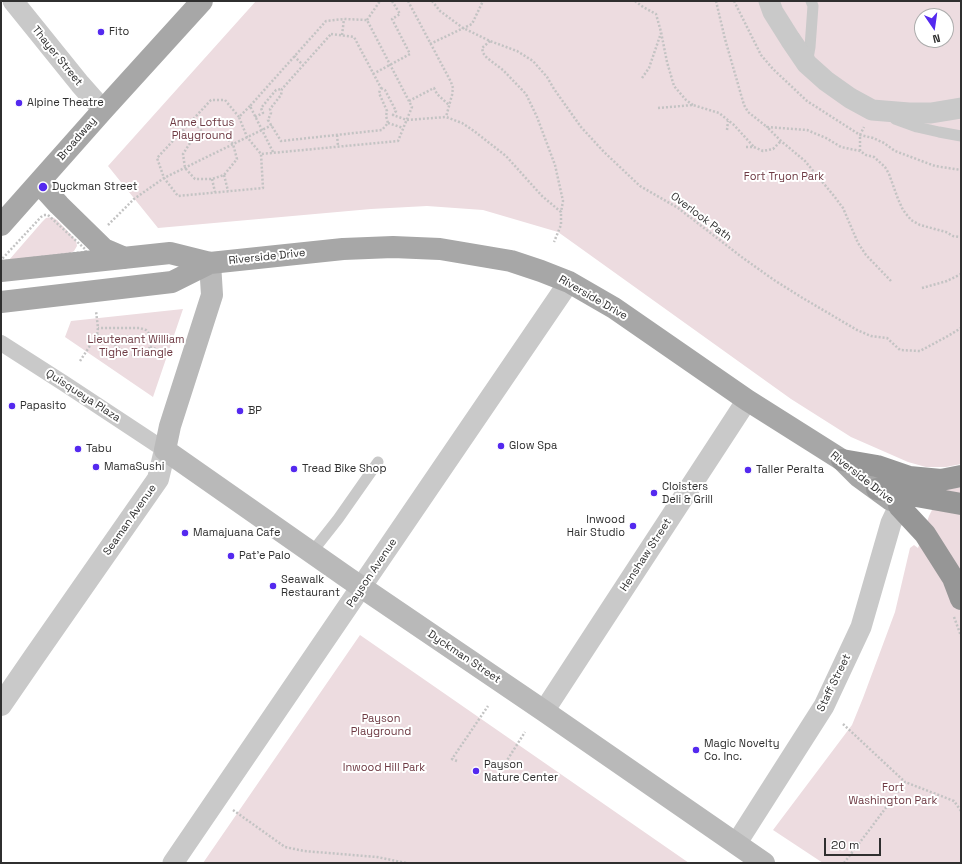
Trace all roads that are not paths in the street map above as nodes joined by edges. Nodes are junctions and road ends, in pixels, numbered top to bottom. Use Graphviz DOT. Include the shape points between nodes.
graph roads {
  1 [pos="13,1"];
  2 [pos="202,1"];
  3 [pos="769,1"];
  4 [pos="811,1"];
  5 [pos="807,64"];
  6 [pos="961,108"];
  7 [pos="102,110"];
  8 [pos="869,117"];
  9 [pos="961,136"];
  10 [pos="39,183"];
  11 [pos="1,225"];
  12 [pos="125,258"];
  13 [pos="210,263"];
  14 [pos="1,266"];
  15 [pos="569,282"];
  16 [pos="1,302"];
  17 [pos="1,343"];
  18 [pos="747,400"];
  19 [pos="165,450"];
  20 [pos="842,460"];
  21 [pos="378,462"];
  22 [pos="961,476"];
  23 [pos="877,489"];
  24 [pos="961,504"];
  25 [pos="898,506"];
  26 [pos="312,552"];
  27 [pos="362,587"];
  28 [pos="961,600"];
  29 [pos="1,705"];
  30 [pos="544,711"];
  31 [pos="736,844"];
  32 [pos="173,863"];
  33 [pos="764,863"];
  1 -- 7 [label="street, Thayer Street"];
  2 -- 7 [label="main road, Broadway"];
  3 -- 5 [label="street" via="773,12"];
  4 -- 5 [label="lane" via="813,6"];
  5 -- 8 [label="street" via="850,98"];
  6 -- 8 [label="street" via="931,113"];
  7 -- 10 [label="main road, Broadway"];
  8 -- 9 [label="lane"];
  10 -- 11 [label="main road, Broadway"];
  10 -- 12 [label="main road" via="104,249"];
  12 -- 13 [label="main road, Riverside Drive" via="170,253"];
  12 -- 14 [label="main road, Riverside Drive"];
  13 -- 15 [label="main road, Riverside Drive" via="343,249 440,249 511,261"];
  13 -- 16 [label="main road, Riverside Drive" via="172,282"];
  13 -- 19 [label="main road, Seaman Avenue" via="212,295 170,426"];
  15 -- 18 [label="main road, Riverside Drive" via="614,308"];
  15 -- 27 [label="street, Payson Avenue"];
  17 -- 19 [label="street, Quisqueya Plaza"];
  18 -- 20 [label="main road, Riverside Drive"];
  18 -- 30 [label="street, Henshaw Street"];
  19 -- 26 [label="main road, Dyckman Street"];
  19 -- 29 [label="street, Seaman Avenue" via="158,480"];
  20 -- 22 [label="highway" via="877,466 908,477 941,480"];
  20 -- 23 [label="main road, Riverside Drive" via="858,476"];
  21 -- 26 [label="lane"];
  23 -- 24 [label="highway"];
  23 -- 25 [label="main road, Riverside Drive"];
  25 -- 28 [label="highway" via="925,534 953,578"];
  25 -- 31 [label="street, Staff Street" via="861,627 824,706"];
  26 -- 27 [label="main road, Dyckman Street"];
  27 -- 30 [label="main road, Dyckman Street"];
  27 -- 32 [label="street, Payson Avenue"];
  30 -- 31 [label="main road, Dyckman Street"];
  31 -- 33 [label="main road, Dyckman Street"];
}
